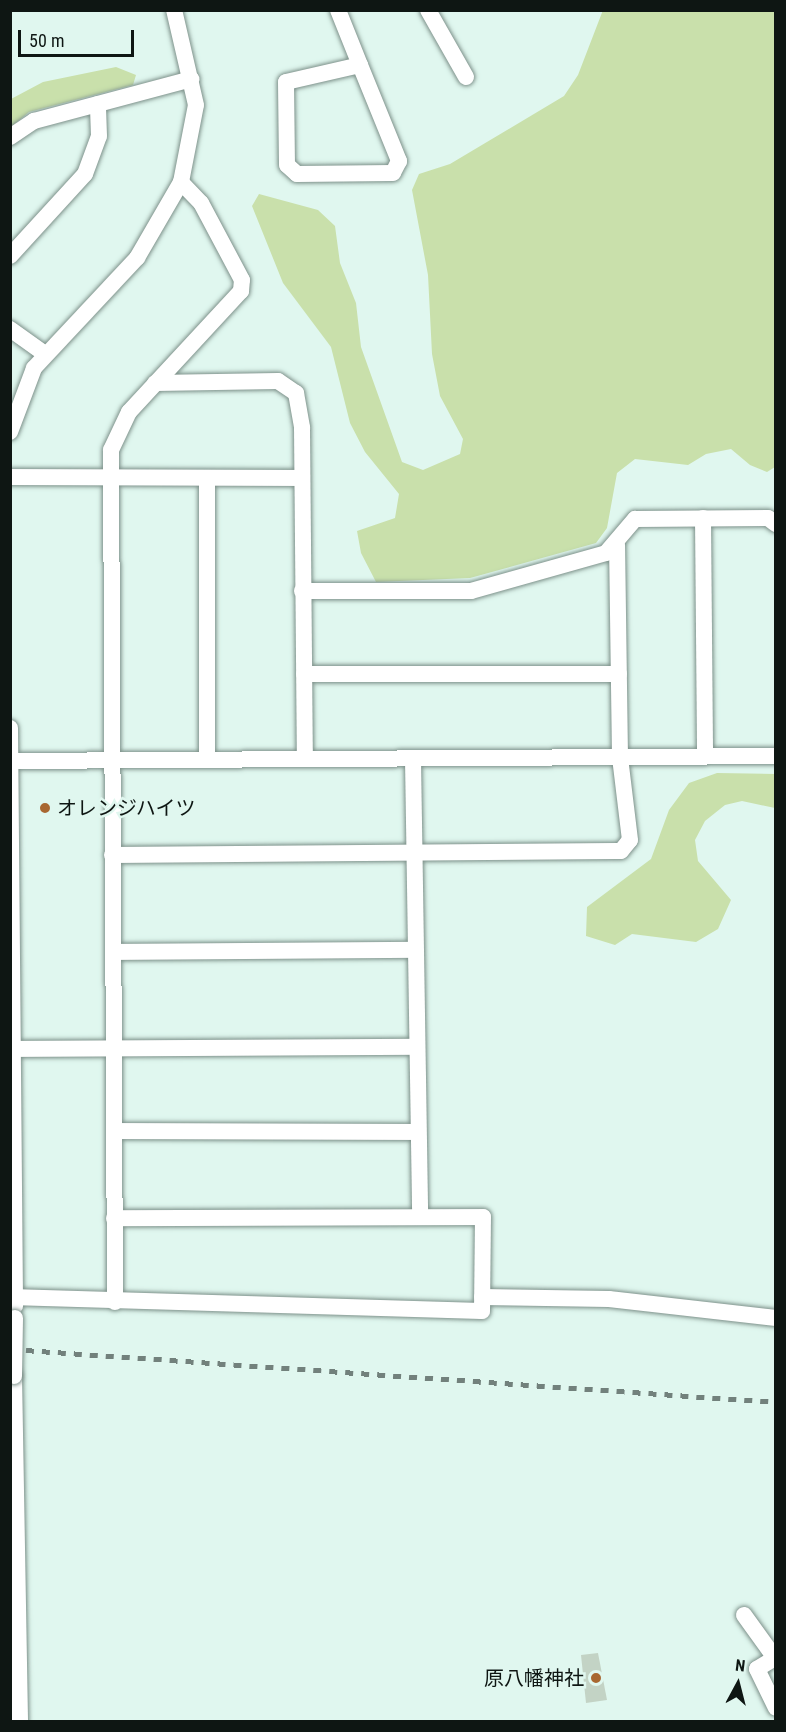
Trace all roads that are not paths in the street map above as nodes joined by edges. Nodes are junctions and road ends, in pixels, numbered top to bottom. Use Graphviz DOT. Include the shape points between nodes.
graph roads {
  1 [pos="174,10"];
  2 [pos="338,10"];
  3 [pos="428,10"];
  4 [pos="360,66"];
  5 [pos="466,77"];
  6 [pos="192,79"];
  7 [pos="99,104"];
  8 [pos="10,137"];
  9 [pos="181,182"];
  10 [pos="10,256"];
  11 [pos="10,329"];
  12 [pos="45,354"];
  13 [pos="155,383"];
  14 [pos="10,432"];
  15 [pos="10,477"];
  16 [pos="301,477"];
  17 [pos="207,478"];
  18 [pos="110,479"];
  19 [pos="704,518"];
  20 [pos="776,524"];
  21 [pos="617,546"];
  22 [pos="302,591"];
  23 [pos="304,674"];
  24 [pos="619,674"];
  25 [pos="10,728"];
  26 [pos="705,756"];
  27 [pos="776,756"];
  28 [pos="305,757"];
  29 [pos="620,757"];
  30 [pos="207,758"];
  31 [pos="413,759"];
  32 [pos="111,760"];
  33 [pos="11,761"];
  34 [pos="112,855"];
  35 [pos="414,855"];
  36 [pos="11,856"];
  37 [pos="415,950"];
  38 [pos="112,952"];
  39 [pos="113,1047"];
  40 [pos="416,1047"];
  41 [pos="12,1049"];
  42 [pos="114,1131"];
  43 [pos="418,1132"];
  44 [pos="420,1217"];
  45 [pos="114,1218"];
  46 [pos="482,1297"];
  47 [pos="13,1298"];
  48 [pos="115,1302"];
  49 [pos="776,1318"];
  50 [pos="744,1615"];
  51 [pos="776,1708"];
  52 [pos="20,1722"];
  1 -- 6 [label="street"];
  2 -- 4 [label="street"];
  3 -- 5 [label="street"];
  4 -- 4 [label="street" via="399,161 393,173 297,174 287,165 286,82"];
  6 -- 7 [label="street"];
  6 -- 9 [label="street" via="193,134"];
  7 -- 8 [label="street" via="34,121"];
  7 -- 10 [label="street" via="99,136 84,174"];
  9 -- 12 [label="street" via="137,258"];
  9 -- 13 [label="street" via="201,203 242,280 241,291"];
  11 -- 12 [label="street"];
  12 -- 14 [label="street" via="20,398"];
  13 -- 16 [label="street" via="289,385 296,393 302,428"];
  13 -- 18 [label="street" via="117,432"];
  15 -- 18 [label="street"];
  16 -- 17 [label="street"];
  16 -- 22 [label="street"];
  17 -- 18 [label="street"];
  17 -- 30 [label="street"];
  18 -- 32 [label="street"];
  19 -- 20 [label="street" via="768,518"];
  19 -- 21 [label="street" via="635,519"];
  19 -- 26 [label="street"];
  21 -- 22 [label="street" via="586,561 471,591"];
  21 -- 24 [label="street"];
  22 -- 23 [label="street"];
  23 -- 24 [label="street"];
  23 -- 28 [label="street"];
  24 -- 29 [label="street"];
  25 -- 33 [label="street"];
  26 -- 27 [label="street"];
  26 -- 29 [label="street"];
  28 -- 30 [label="street"];
  28 -- 31 [label="street"];
  29 -- 31 [label="street"];
  29 -- 35 [label="street" via="630,840 621,851"];
  30 -- 32 [label="street"];
  31 -- 35 [label="street"];
  32 -- 33 [label="street"];
  32 -- 34 [label="street"];
  33 -- 36 [label="street"];
  34 -- 35 [label="street"];
  34 -- 38 [label="street"];
  35 -- 37 [label="street"];
  36 -- 41 [label="street"];
  37 -- 38 [label="street"];
  37 -- 40 [label="street"];
  38 -- 39 [label="street"];
  39 -- 40 [label="street"];
  39 -- 41 [label="street"];
  39 -- 42 [label="street"];
  40 -- 43 [label="street"];
  41 -- 47 [label="street"];
  42 -- 43 [label="street"];
  42 -- 45 [label="street"];
  43 -- 44 [label="street"];
  44 -- 45 [label="street"];
  44 -- 46 [label="street" via="483,1216"];
  45 -- 48 [label="street"];
  46 -- 48 [label="street" via="482,1311"];
  46 -- 49 [label="street" via="609,1299"];
  47 -- 48 [label="street"];
  47 -- 52 [label="street, bridge"];
  50 -- 51 [label="street" via="775,1658 758,1669"];
}
